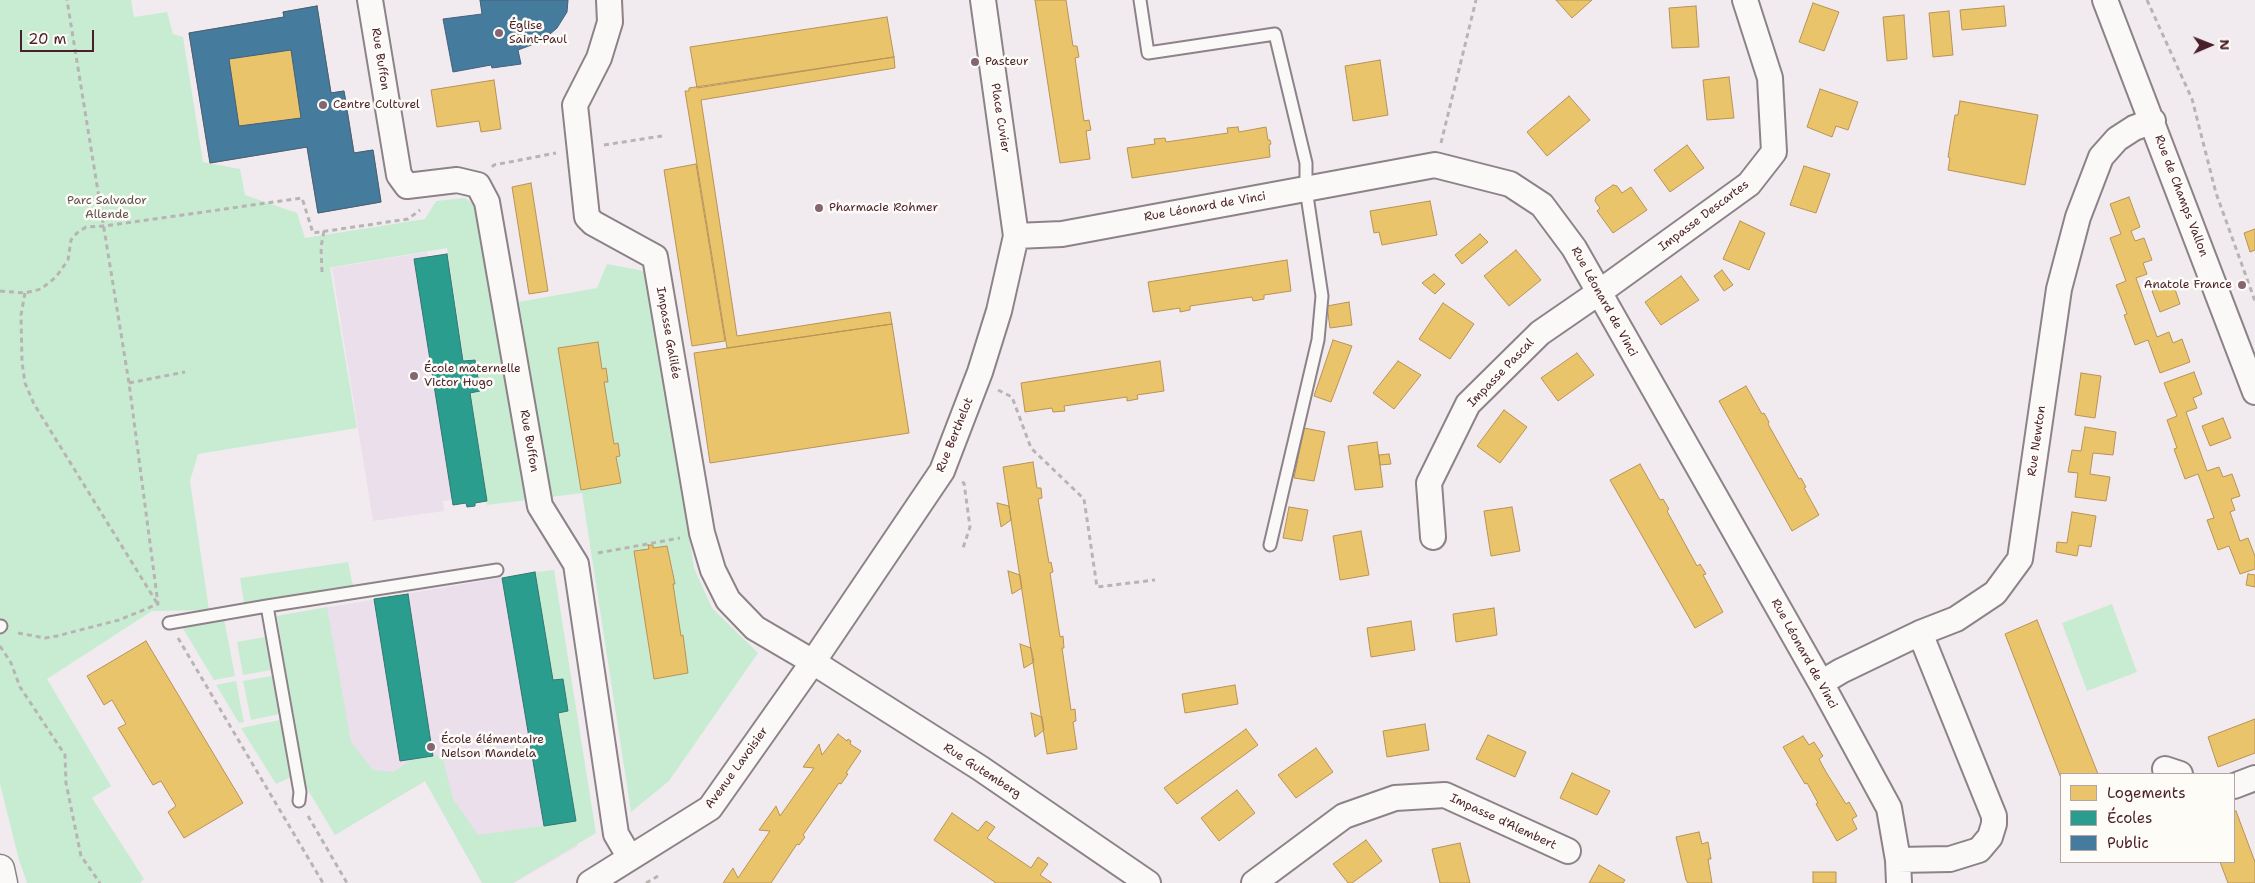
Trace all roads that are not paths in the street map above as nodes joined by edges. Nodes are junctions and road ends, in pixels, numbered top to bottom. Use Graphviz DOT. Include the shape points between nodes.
graph roads {
  1 [pos="370,0"];
  2 [pos="609,0"];
  3 [pos="983,0"];
  4 [pos="1140,0"];
  5 [pos="1745,0"];
  6 [pos="2105,0"];
  7 [pos="2153,121"];
  8 [pos="1306,189"];
  9 [pos="1016,236"];
  10 [pos="1598,294"];
  11 [pos="2255,391"];
  12 [pos="1433,537"];
  13 [pos="1270,545"];
  14 [pos="497,570"];
  15 [pos="267,606"];
  16 [pos="169,623"];
  17 [pos="1920,633"];
  18 [pos="813,662"];
  19 [pos="1821,683"];
  20 [pos="2255,778"];
  21 [pos="2235,786"];
  22 [pos="299,801"];
  23 [pos="1568,851"];
  24 [pos="630,858"];
  25 [pos="0,869"];
  26 [pos="1899,872"];
  27 [pos="3,883"];
  28 [pos="590,883"];
  29 [pos="1148,883"];
  30 [pos="1254,883"];
  1 -- 24 [label="street, Rue Buffon" via="399,175 407,186 456,180 478,186 487,202 540,506 576,564 616,834"];
  2 -- 18 [label="street, Impasse Galilée" via="610,22 575,104 586,217 655,257 702,534 712,570 728,600 755,628"];
  3 -- 9 [label="street, Place Cuvier"];
  4 -- 8 [label="lane" via="1148,53 1275,34 1306,163"];
  5 -- 10 [label="street, Impasse Descartes" via="1770,78 1774,152 1749,184"];
  6 -- 7 [label="street, Rue de Champs Vallon"];
  7 -- 11 [label="street, Rue de Champs Vallon"];
  7 -- 17 [label="street, Rue Newton" via="2117,139 2101,157 2078,217 2059,288 2020,559 1995,594 1956,619"];
  8 -- 9 [label="street, Rue Léonard de Vinci" via="1062,234"];
  8 -- 10 [label="street, Rue Léonard de Vinci" via="1435,165 1510,184 1542,205 1574,248"];
  8 -- 13 [label="lane" via="1322,296 1318,340"];
  9 -- 18 [label="street, Rue Berthelot" via="1000,311 942,471"];
  10 -- 12 [label="street, Impasse Pascal" via="1540,333 1468,404 1429,483"];
  10 -- 19 [label="street, Rue Léonard de Vinci"];
  14 -- 15 [label="lane"];
  15 -- 16 [label="lane"];
  15 -- 22 [label="lane"];
  17 -- 19 [label="street, Rue Newton"];
  17 -- 26 [label="street" via="1994,816 1994,824 1990,837 1979,850"];
  18 -- 24 [label="street, Avenue Lavoisier" via="710,808"];
  18 -- 29 [label="street, Rue Gutemberg" via="980,768"];
  19 -- 26 [label="street, Rue Léonard de Vinci" via="1889,808"];
  20 -- 21 [label="street"];
  23 -- 30 [label="street, Impasse d'Alembert" via="1446,795 1396,798 1344,816"];
  24 -- 28 [label="street, Avenue Lavoisier"];
  25 -- 27 [label="street"];
}
